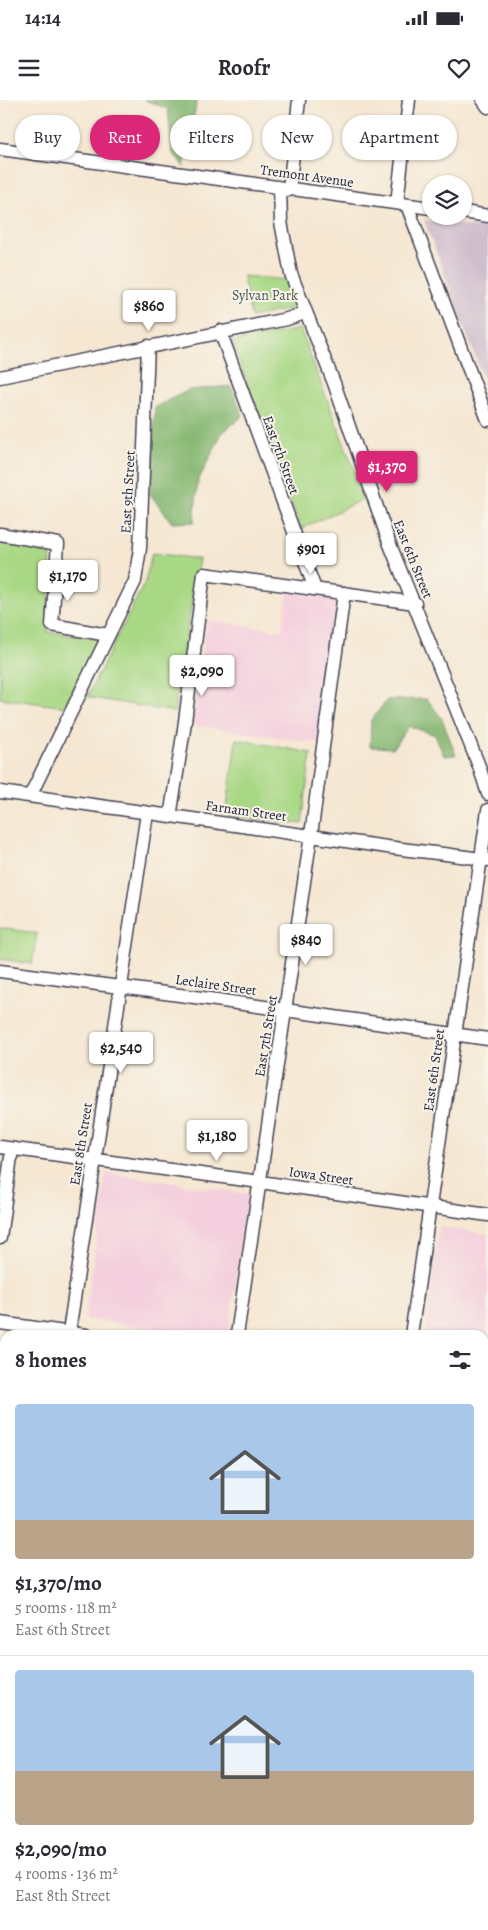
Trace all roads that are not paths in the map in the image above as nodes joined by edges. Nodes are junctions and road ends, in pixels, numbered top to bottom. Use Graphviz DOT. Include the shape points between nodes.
graph roads {
  1 [pos="299,100"];
  2 [pos="409,100"];
  3 [pos="483,100"];
  4 [pos="488,107"];
  5 [pos="0,149"];
  6 [pos="285,189"];
  7 [pos="402,204"];
  8 [pos="422,207"];
  9 [pos="472,213"];
  10 [pos="488,216"];
  11 [pos="305,313"];
  12 [pos="220,332"];
  13 [pos="148,346"];
  14 [pos="0,377"];
  15 [pos="488,420"];
  16 [pos="0,534"];
  17 [pos="315,589"];
  18 [pos="344,593"];
  19 [pos="415,603"];
  20 [pos="108,635"];
  21 [pos="0,792"];
  22 [pos="488,794"];
  23 [pos="30,796"];
  24 [pos="488,810"];
  25 [pos="146,812"];
  26 [pos="170,817"];
  27 [pos="311,836"];
  28 [pos="485,859"];
  29 [pos="0,971"];
  30 [pos="119,988"];
  31 [pos="286,1010"];
  32 [pos="455,1034"];
  33 [pos="488,1039"];
  34 [pos="6,1148"];
  35 [pos="94,1161"];
  36 [pos="260,1182"];
  37 [pos="430,1207"];
  38 [pos="488,1215"];
  39 [pos="0,1238"];
  40 [pos="0,1322"];
  41 [pos="55,1330"];
  42 [pos="69,1330"];
  43 [pos="238,1330"];
  44 [pos="412,1330"];
  1 -- 6 [label="street, East 6th Street"];
  2 -- 7 [label="street"];
  3 -- 4 [label="street"];
  5 -- 6 [label="street, Tremont Avenue"];
  6 -- 7 [label="street, Tremont Avenue"];
  6 -- 11 [label="street, East 6th Street" via="281,222 288,262"];
  7 -- 8 [label="street, Tremont Avenue"];
  7 -- 15 [label="street"];
  9 -- 10 [label="street"];
  11 -- 12 [label="street"];
  11 -- 19 [label="street, East 6th Street" via="334,383 389,542"];
  12 -- 13 [label="street"];
  12 -- 17 [label="street, East 7th Street"];
  13 -- 14 [label="street"];
  13 -- 20 [label="street, East 9th Street" via="140,548 134,581"];
  16 -- 20 [label="street" via="58,544 52,625"];
  17 -- 18 [label="street"];
  17 -- 26 [label="street" via="204,574"];
  18 -- 19 [label="street"];
  18 -- 27 [label="street, East 7th Street"];
  19 -- 22 [label="street, East 6th Street"];
  20 -- 23 [label="street, East 9th Street"];
  21 -- 23 [label="street, Farnam Street"];
  23 -- 25 [label="street, Farnam Street"];
  24 -- 28 [label="street, East 6th Street"];
  25 -- 26 [label="street, Farnam Street"];
  25 -- 30 [label="street, East 8th Street"];
  26 -- 27 [label="street, Farnam Street"];
  27 -- 28 [label="street, Farnam Street"];
  27 -- 31 [label="street, East 7th Street"];
  28 -- 32 [label="street, East 6th Street"];
  29 -- 30 [label="street, Leclaire Street"];
  30 -- 31 [label="street, Leclaire Street"];
  30 -- 35 [label="street, East 8th Street"];
  31 -- 32 [label="street, Leclaire Street"];
  31 -- 36 [label="street, East 7th Street"];
  32 -- 33 [label="street, Leclaire Street"];
  32 -- 37 [label="street, East 6th Street"];
  34 -- 35 [label="street, Iowa Street"];
  34 -- 39 [label="street"];
  35 -- 36 [label="street, Iowa Street"];
  35 -- 42 [label="street, East 8th Street"];
  36 -- 37 [label="street, Iowa Street"];
  36 -- 43 [label="street, East 7th Street"];
  37 -- 38 [label="street, Iowa Street"];
  37 -- 44 [label="street, East 6th Street"];
  40 -- 41 [label="street"];
}
